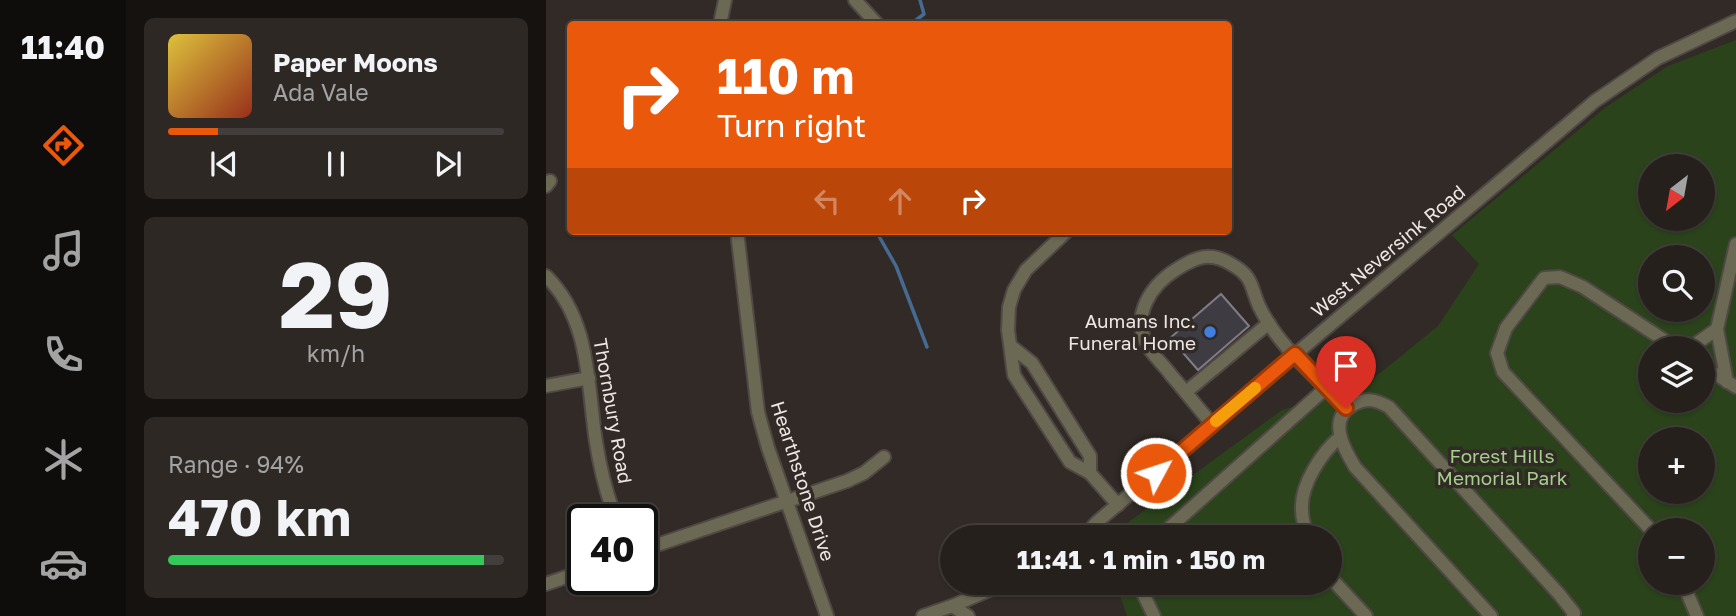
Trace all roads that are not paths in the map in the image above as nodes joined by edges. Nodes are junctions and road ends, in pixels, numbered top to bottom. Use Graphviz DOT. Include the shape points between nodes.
graph roads {
  1 [pos="726,0"];
  2 [pos="855,0"];
  3 [pos="721,21"];
  4 [pos="874,21"];
  5 [pos="1736,21"];
  6 [pos="737,235"];
  7 [pos="1064,235"];
  8 [pos="1736,244"];
  9 [pos="546,276"];
  10 [pos="1269,323"];
  11 [pos="1717,329"];
  12 [pos="1658,336"];
  13 [pos="1707,336"];
  14 [pos="1012,347"];
  15 [pos="1295,354"];
  16 [pos="1715,374"];
  17 [pos="589,378"];
  18 [pos="1732,385"];
  19 [pos="546,386"];
  20 [pos="1326,388"];
  21 [pos="1186,392"];
  22 [pos="1346,408"];
  23 [pos="1212,424"];
  24 [pos="1340,437"];
  25 [pos="884,457"];
  26 [pos="1090,473"];
  27 [pos="786,500"];
  28 [pos="611,504"];
  29 [pos="1118,505"];
  30 [pos="1640,518"];
  31 [pos="1097,525"];
  32 [pos="1172,525"];
  33 [pos="1306,525"];
  34 [pos="658,544"];
  35 [pos="567,576"];
  36 [pos="546,583"];
  37 [pos="1342,591"];
  38 [pos="978,595"];
  39 [pos="1144,595"];
  40 [pos="1688,595"];
  41 [pos="952,606"];
  42 [pos="827,616"];
  43 [pos="923,616"];
  44 [pos="968,616"];
  45 [pos="1154,616"];
  46 [pos="1366,616"];
  47 [pos="1491,616"];
  48 [pos="1573,616"];
  49 [pos="1697,616"];
  1 -- 3 [label="street"];
  2 -- 4 [label="street"];
  5 -- 15 [label="street, West Neversink Road" via="1670,52 1612,89"];
  6 -- 27 [label="street, Hearthstone Drive" via="758,412"];
  7 -- 14 [label="street" via="1026,270 1014,290 1008,330"];
  8 -- 11 [label="street"];
  9 -- 17 [label="street, Thornbury Road" via="564,296 582,335"];
  10 -- 15 [label="street"];
  10 -- 21 [label="street"];
  10 -- 21 [label="street" via="1247,275 1222,259 1195,258 1159,282 1144,307 1142,326 1147,345"];
  11 -- 13 [label="street"];
  11 -- 18 [label="street"];
  12 -- 30 [label="street" via="1583,287 1560,277 1544,278 1506,328 1497,353 1503,373"];
  14 -- 26 [label="street" via="1031,363 1090,456"];
  14 -- 26 [label="street" via="1014,375 1070,462"];
  15 -- 20 [label="street"];
  15 -- 23 [label="street, West Neversink Road"];
  16 -- 18 [label="street"];
  17 -- 19 [label="street"];
  17 -- 28 [label="street, Thornbury Road" via="596,444"];
  20 -- 22 [label="street"];
  20 -- 32 [label="street"];
  21 -- 23 [label="street"];
  22 -- 24 [label="street" via="1339,421"];
  22 -- 48 [label="street" via="1374,399 1389,407 1559,594"];
  23 -- 29 [label="street, West Neversink Road"];
  24 -- 33 [label="street" via="1327,450 1306,488 1301,509"];
  24 -- 47 [label="street" via="1355,467"];
  25 -- 27 [label="street" via="847,481"];
  26 -- 29 [label="street"];
  27 -- 34 [label="street"];
  27 -- 42 [label="street, Hearthstone Drive"];
  29 -- 31 [label="street, West Neversink Road"];
  35 -- 36 [label="street"];
  37 -- 46 [label="street"];
  38 -- 41 [label="street"];
  39 -- 45 [label="street"];
  40 -- 49 [label="street"];
  41 -- 43 [label="street"];
  41 -- 44 [label="street"];
}
